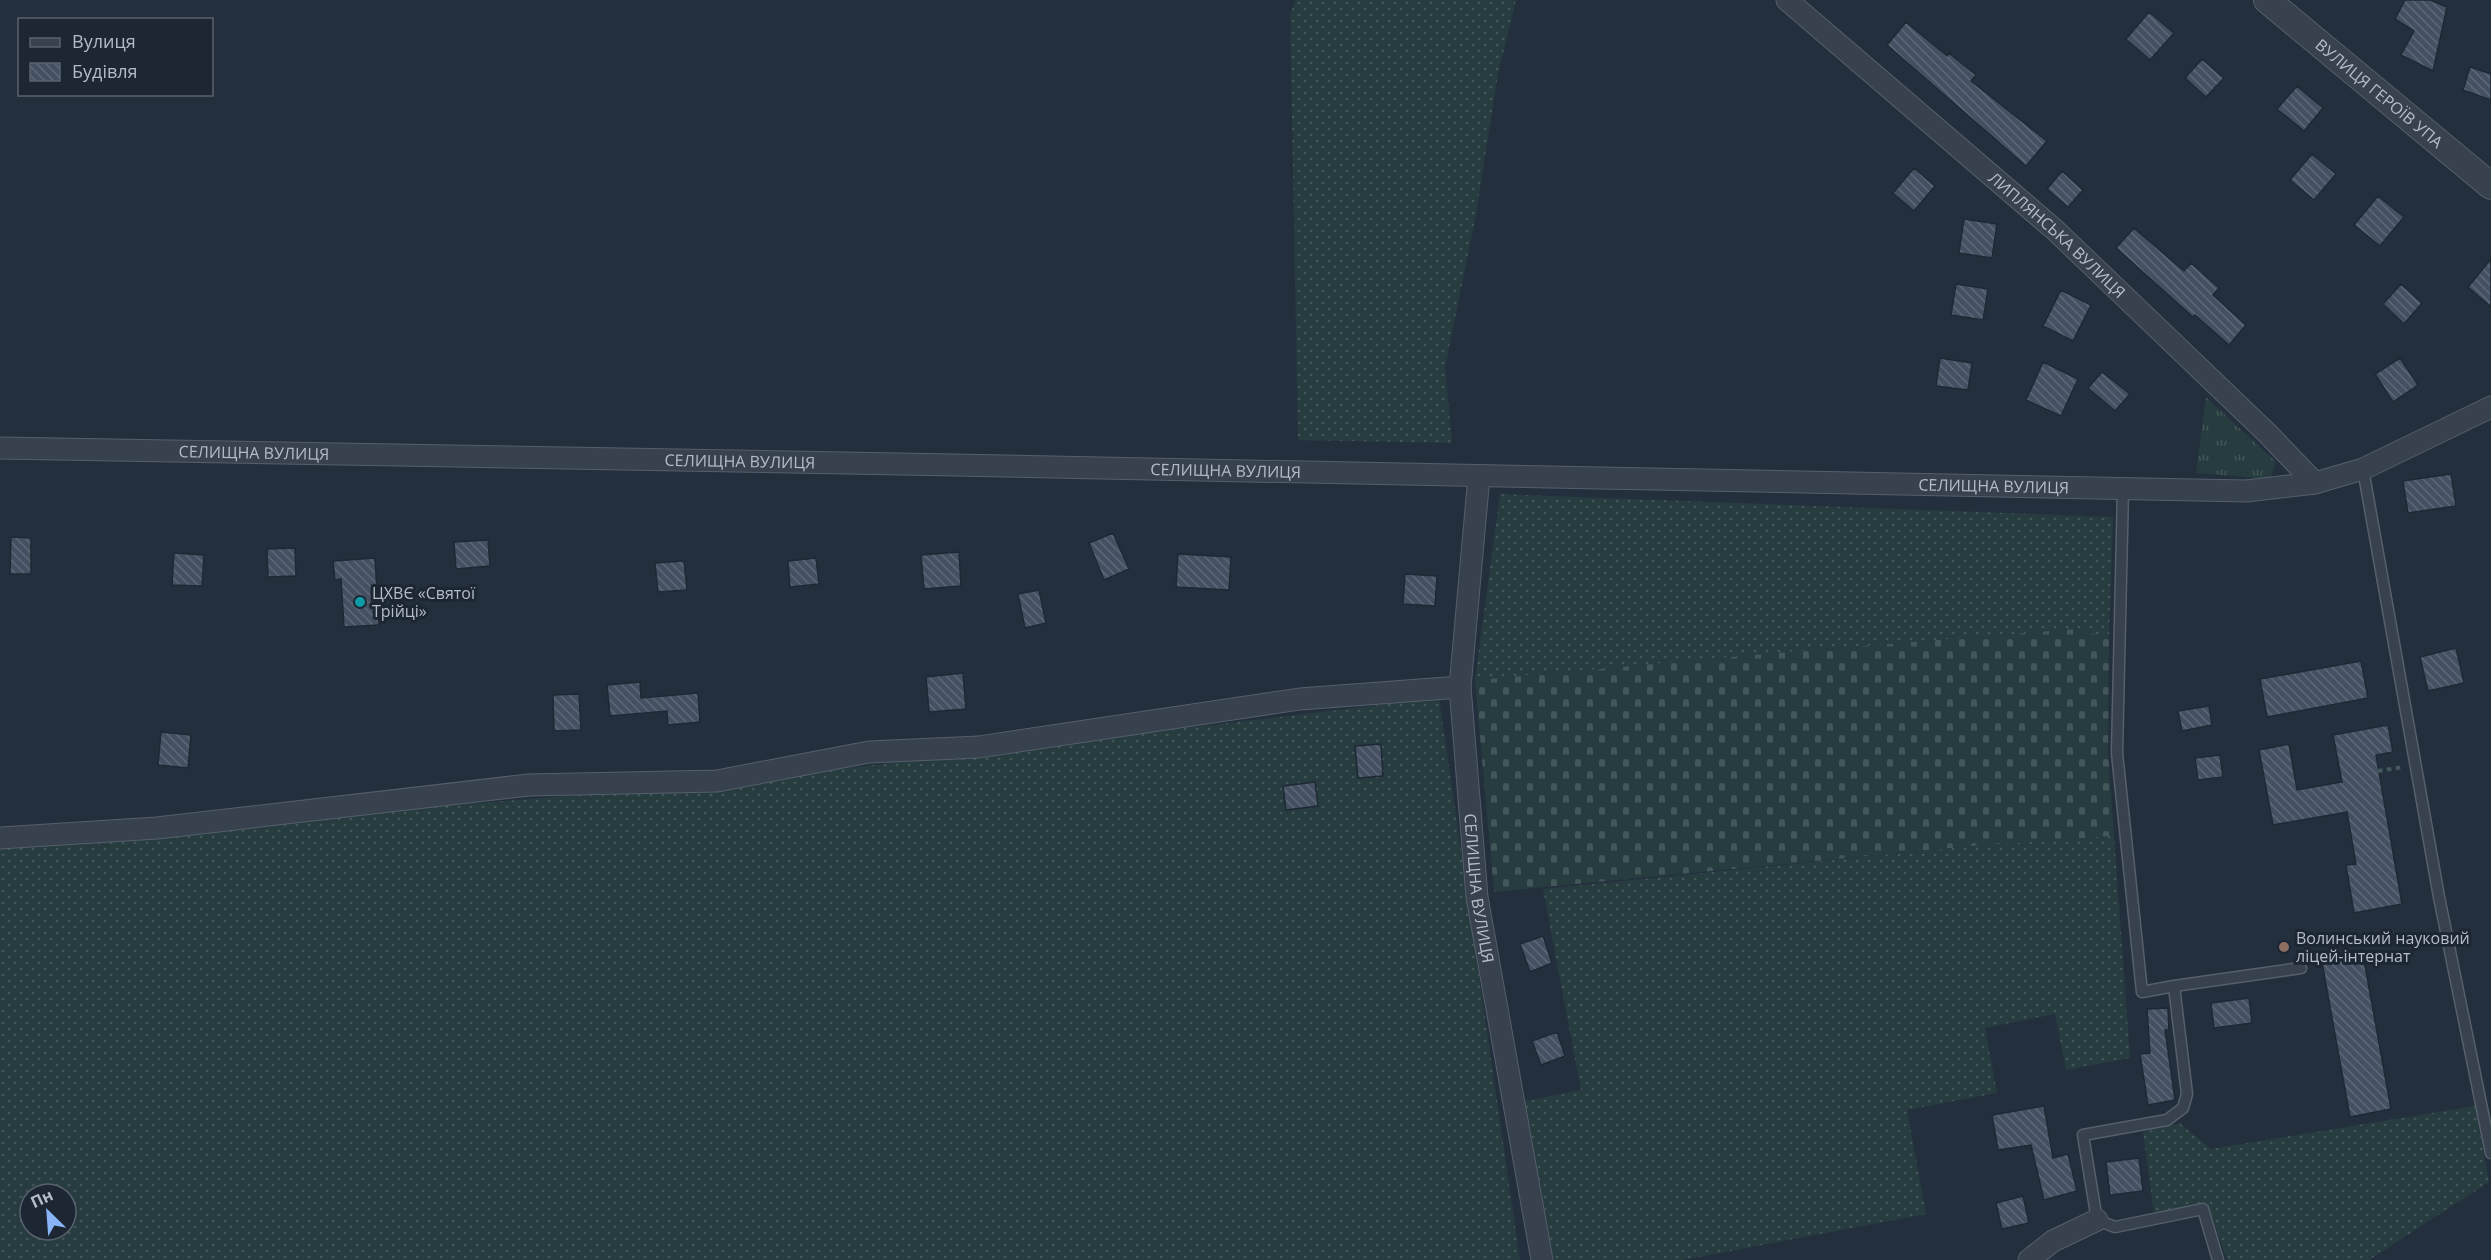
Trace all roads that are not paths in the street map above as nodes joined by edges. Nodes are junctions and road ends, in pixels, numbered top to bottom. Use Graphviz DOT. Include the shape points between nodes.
graph roads {
  1 [pos="1787,0"];
  2 [pos="2267,0"];
  3 [pos="2491,186"];
  4 [pos="2491,407"];
  5 [pos="0,448"];
  6 [pos="2363,469"];
  7 [pos="1479,476"];
  8 [pos="2315,483"];
  9 [pos="2123,489"];
  10 [pos="1460,687"];
  11 [pos="0,838"];
  12 [pos="2301,968"];
  13 [pos="2174,986"];
  14 [pos="2491,1153"];
  15 [pos="2097,1220"];
  16 [pos="1542,1260"];
  17 [pos="2029,1260"];
  18 [pos="2218,1260"];
  1 -- 8 [label="street, ЛИПЛЯНСЬКА ВУЛИЦЯ" via="2055,230"];
  2 -- 3 [label="street, ВУЛИЦЯ ГЕРОЇВ УПА"];
  4 -- 6 [label="street, СЕЛИЩНА ВУЛИЦЯ"];
  5 -- 7 [label="street, СЕЛИЩНА ВУЛИЦЯ"];
  6 -- 8 [label="street, СЕЛИЩНА ВУЛИЦЯ"];
  6 -- 14 [label="lane" via="2439,897"];
  7 -- 9 [label="street, СЕЛИЩНА ВУЛИЦЯ"];
  7 -- 10 [label="street, СЕЛИЩНА ВУЛИЦЯ"];
  8 -- 9 [label="street, СЕЛИЩНА ВУЛИЦЯ" via="2246,492"];
  9 -- 13 [label="lane" via="2117,753 2142,992"];
  10 -- 11 [label="street" via="1300,699 979,747 869,752 717,781 529,785 157,828"];
  10 -- 16 [label="street, СЕЛИЩНА ВУЛИЦЯ" via="1477,897"];
  12 -- 13 [label="lane"];
  13 -- 15 [label="lane" via="2187,1094 2182,1108 2167,1120 2083,1135"];
  15 -- 17 [label="street" via="2053,1241"];
  15 -- 18 [label="lane" via="2115,1227 2203,1209"];
}
